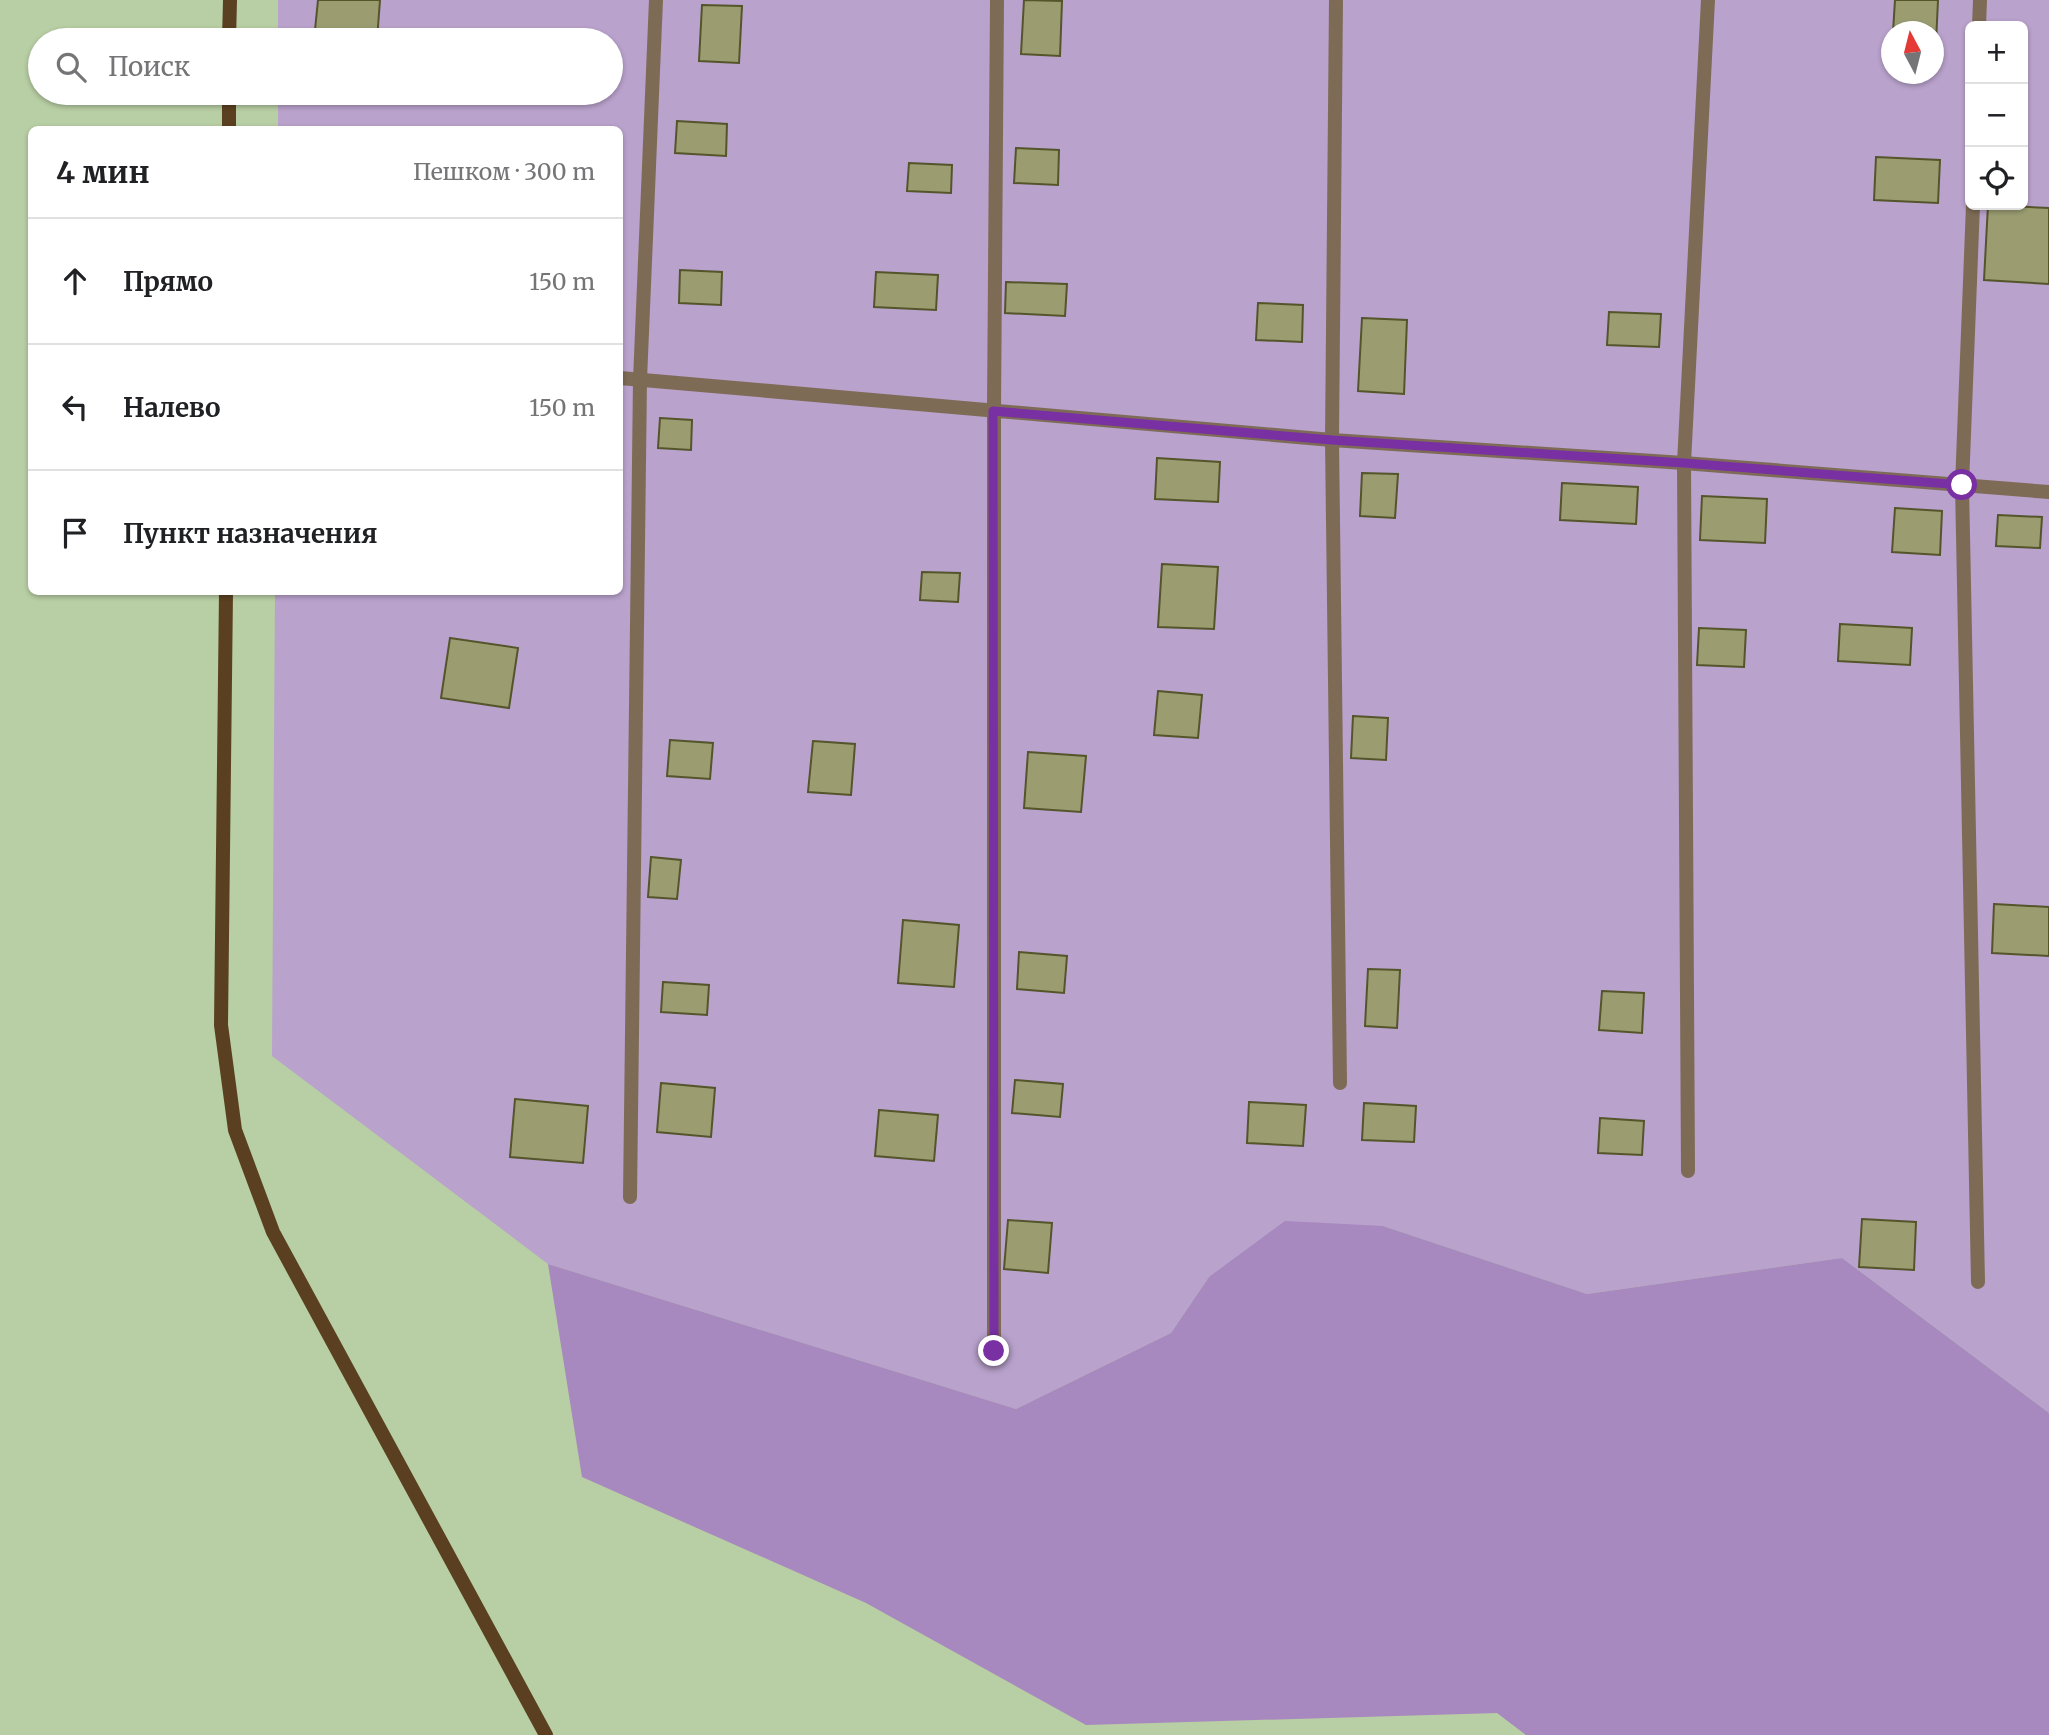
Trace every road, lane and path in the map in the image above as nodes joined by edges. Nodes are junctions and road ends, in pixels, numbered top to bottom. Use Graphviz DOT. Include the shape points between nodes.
graph roads {
  1 [pos="230,0"];
  2 [pos="656,0"];
  3 [pos="997,0"];
  4 [pos="1336,0"];
  5 [pos="1708,0"];
  6 [pos="1980,0"];
  7 [pos="1979,21"];
  8 [pos="229,28"];
  9 [pos="229,105"];
  10 [pos="229,126"];
  11 [pos="1973,210"];
  12 [pos="623,378"];
  13 [pos="640,380"];
  14 [pos="993,411"];
  15 [pos="1332,440"];
  16 [pos="1684,463"];
  17 [pos="1962,485"];
  18 [pos="2049,492"];
  19 [pos="226,595"];
  20 [pos="1340,1083"];
  21 [pos="1688,1171"];
  22 [pos="630,1197"];
  23 [pos="1978,1282"];
  24 [pos="994,1351"];
  25 [pos="545,1735"];
  1 -- 8 [label="street"];
  2 -- 13 [label="street"];
  3 -- 14 [label="street"];
  4 -- 15 [label="street"];
  5 -- 16 [label="street"];
  6 -- 7 [label="street"];
  9 -- 10 [label="street"];
  11 -- 17 [label="street"];
  12 -- 13 [label="street"];
  13 -- 14 [label="street"];
  13 -- 22 [label="street"];
  14 -- 15 [label="street"];
  14 -- 24 [label="street"];
  15 -- 16 [label="street"];
  15 -- 20 [label="street"];
  16 -- 17 [label="street"];
  16 -- 21 [label="street"];
  17 -- 18 [label="street"];
  17 -- 23 [label="street"];
  19 -- 25 [label="street" via="221,1025 235,1129 273,1232"];
}
